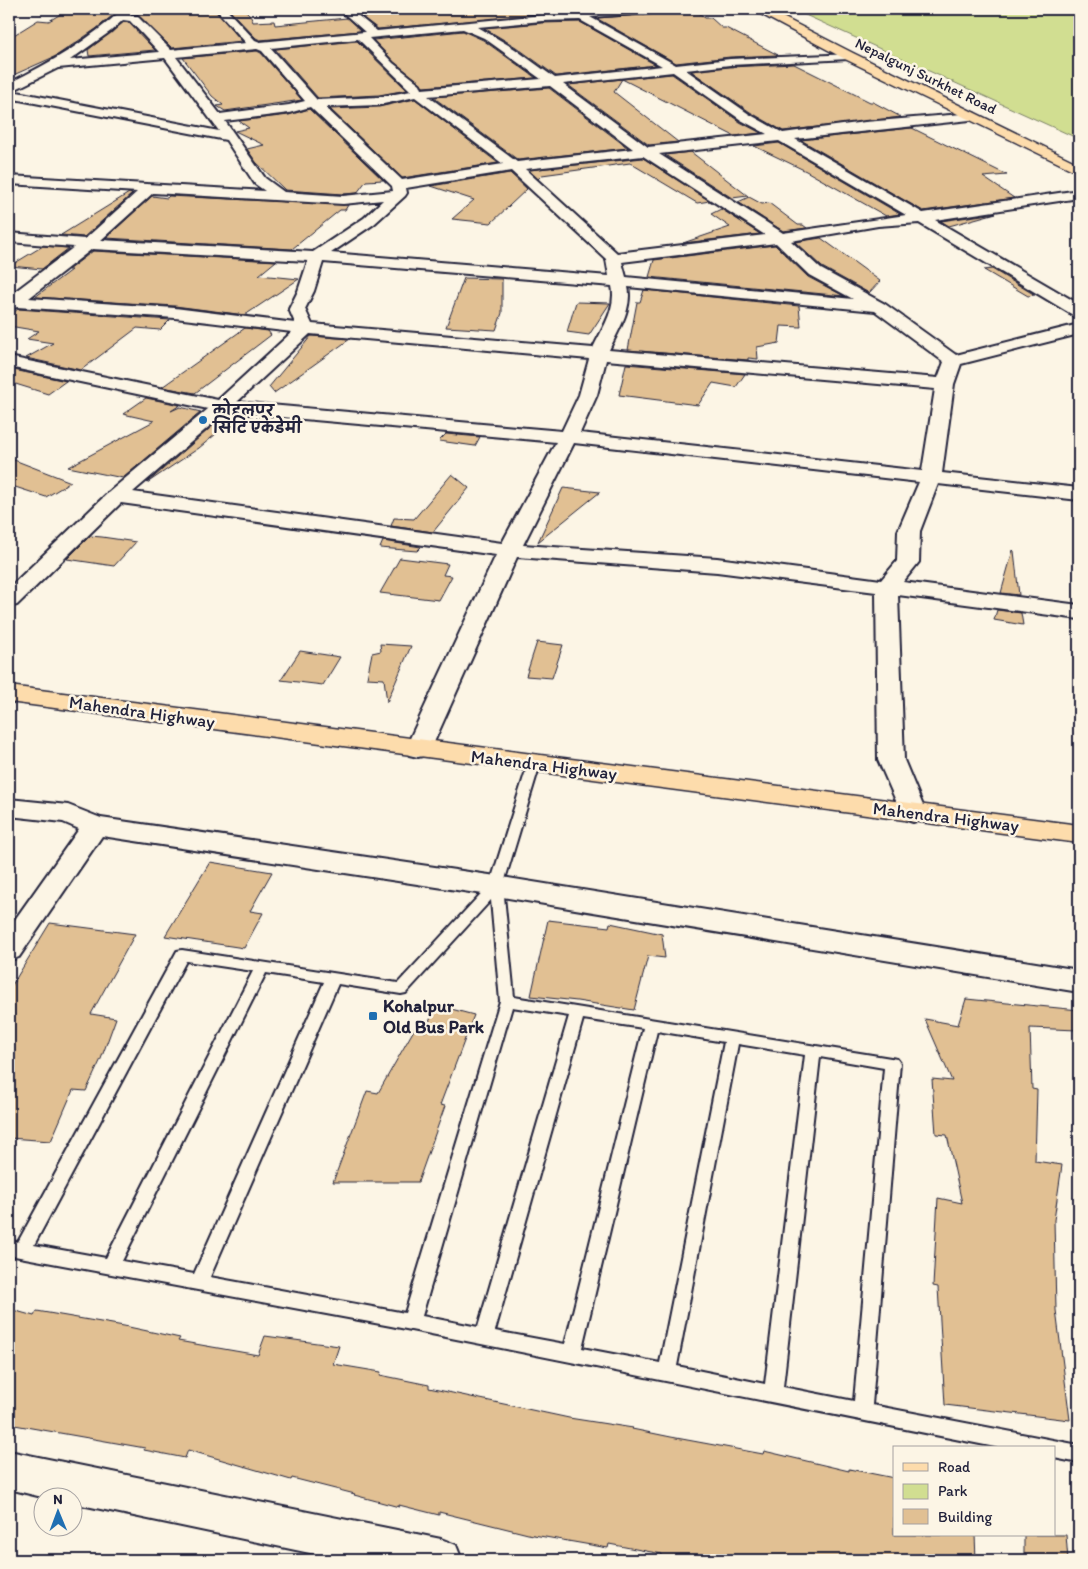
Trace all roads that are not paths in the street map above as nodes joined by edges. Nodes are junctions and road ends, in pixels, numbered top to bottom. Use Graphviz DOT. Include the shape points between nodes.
graph roads {
  1 [pos="129,9"];
  2 [pos="220,9"];
  3 [pos="344,9"];
  4 [pos="661,9"];
  5 [pos="759,9"];
  6 [pos="586,13"];
  7 [pos="119,17"];
  8 [pos="470,20"];
  9 [pos="368,35"];
  10 [pos="259,45"];
  11 [pos="168,54"];
  12 [pos="849,56"];
  13 [pos="55,65"];
  14 [pos="676,69"];
  15 [pos="552,82"];
  16 [pos="9,88"];
  17 [pos="417,93"];
  18 [pos="9,94"];
  19 [pos="313,102"];
  20 [pos="970,116"];
  21 [pos="217,118"];
  22 [pos="779,137"];
  23 [pos="230,138"];
  24 [pos="646,152"];
  25 [pos="514,166"];
  26 [pos="1079,169"];
  27 [pos="9,180"];
  28 [pos="149,189"];
  29 [pos="397,190"];
  30 [pos="1079,194"];
  31 [pos="279,195"];
  32 [pos="920,218"];
  33 [pos="9,237"];
  34 [pos="780,238"];
  35 [pos="87,245"];
  36 [pos="317,256"];
  37 [pos="613,258"];
  38 [pos="619,281"];
  39 [pos="11,303"];
  40 [pos="879,307"];
  41 [pos="1079,311"];
  42 [pos="306,329"];
  43 [pos="1079,329"];
  44 [pos="599,352"];
  45 [pos="953,361"];
  46 [pos="9,362"];
  47 [pos="945,384"];
  48 [pos="222,406"];
  49 [pos="568,437"];
  50 [pos="931,477"];
  51 [pos="1079,494"];
  52 [pos="116,496"];
  53 [pos="509,550"];
  54 [pos="887,588"];
  55 [pos="9,600"];
  56 [pos="1079,612"];
  57 [pos="9,694"];
  58 [pos="418,749"];
  59 [pos="534,764"];
  60 [pos="9,808"];
  61 [pos="913,813"];
  62 [pos="95,826"];
  63 [pos="1079,834"];
  64 [pos="496,886"];
  65 [pos="9,950"];
  66 [pos="262,967"];
  67 [pos="333,979"];
  68 [pos="1079,981"];
  69 [pos="507,1001"];
  70 [pos="578,1012"];
  71 [pos="651,1024"];
  72 [pos="732,1037"];
  73 [pos="813,1051"];
  74 [pos="15,1249"];
  75 [pos="110,1267"];
  76 [pos="199,1283"];
  77 [pos="411,1322"];
  78 [pos="484,1337"];
  79 [pos="572,1354"];
  80 [pos="668,1373"];
  81 [pos="774,1394"];
  82 [pos="862,1412"];
  83 [pos="1036,1446"];
  84 [pos="1056,1450"];
  85 [pos="1079,1454"];
  86 [pos="9,1470"];
  87 [pos="441,1560"];
  1 -- 7 [label="street"];
  2 -- 10 [label="street" via="251,42"];
  3 -- 9 [label="street"];
  4 -- 6 [label="street"];
  5 -- 12 [label="main road, Nepalgunj Surkhet Road"];
  6 -- 8 [label="street" via="484,24"];
  6 -- 14 [label="street"];
  7 -- 11 [label="street" via="133,18"];
  7 -- 13 [label="street"];
  8 -- 9 [label="street"];
  8 -- 15 [label="street"];
  9 -- 10 [label="street"];
  9 -- 17 [label="street" via="395,70 416,87"];
  10 -- 11 [label="street"];
  10 -- 19 [label="street"];
  11 -- 13 [label="street"];
  11 -- 21 [label="street"];
  12 -- 14 [label="street"];
  12 -- 20 [label="main road, Nepalgunj Surkhet Road"];
  13 -- 16 [label="street"];
  14 -- 15 [label="street"];
  14 -- 22 [label="street"];
  15 -- 17 [label="street"];
  15 -- 24 [label="street"];
  17 -- 19 [label="street" via="371,101"];
  17 -- 25 [label="street"];
  18 -- 23 [label="street"];
  19 -- 21 [label="street" via="289,109"];
  19 -- 29 [label="street"];
  20 -- 22 [label="street"];
  20 -- 26 [label="main road, Nepalgunj Surkhet Road"];
  21 -- 23 [label="street"];
  22 -- 24 [label="street"];
  22 -- 32 [label="street"];
  23 -- 31 [label="street" via="260,181"];
  24 -- 25 [label="street"];
  24 -- 34 [label="street"];
  25 -- 29 [label="street"];
  25 -- 37 [label="street"];
  27 -- 28 [label="street"];
  28 -- 31 [label="street"];
  28 -- 35 [label="street"];
  29 -- 31 [label="street" via="343,200"];
  29 -- 36 [label="street" via="369,222"];
  30 -- 32 [label="street"];
  32 -- 34 [label="street"];
  32 -- 41 [label="street"];
  33 -- 35 [label="street"];
  34 -- 37 [label="street"];
  34 -- 40 [label="street" via="815,272"];
  35 -- 36 [label="street"];
  35 -- 39 [label="street"];
  36 -- 38 [label="street"];
  36 -- 42 [label="street" via="297,309"];
  37 -- 38 [label="street"];
  38 -- 40 [label="street"];
  38 -- 44 [label="street" via="622,296 617,315"];
  39 -- 42 [label="street" via="175,313"];
  40 -- 45 [label="street"];
  42 -- 44 [label="street"];
  42 -- 48 [label="street"];
  43 -- 45 [label="street"];
  44 -- 47 [label="street"];
  44 -- 49 [label="street" via="588,395"];
  45 -- 47 [label="street"];
  46 -- 48 [label="street"];
  47 -- 50 [label="street"];
  48 -- 49 [label="street"];
  48 -- 52 [label="street"];
  49 -- 50 [label="street"];
  49 -- 53 [label="street"];
  50 -- 51 [label="street"];
  50 -- 54 [label="street" via="909,531 908,562"];
  52 -- 53 [label="street"];
  52 -- 55 [label="street"];
  53 -- 54 [label="street" via="717,565"];
  53 -- 58 [label="street"];
  54 -- 56 [label="street"];
  54 -- 61 [label="street" via="891,760"];
  57 -- 58 [label="main road, Mahendra Highway"];
  58 -- 59 [label="main road, Mahendra Highway"];
  59 -- 61 [label="main road, Mahendra Highway"];
  59 -- 64 [label="lane"];
  60 -- 62 [label="street" via="68,814"];
  61 -- 63 [label="main road, Mahendra Highway"];
  62 -- 64 [label="street"];
  62 -- 65 [label="street"];
  64 -- 67 [label="lane" via="401,989"];
  64 -- 68 [label="street"];
  64 -- 69 [label="lane"];
  66 -- 67 [label="lane"];
  66 -- 74 [label="lane" via="182,954"];
  66 -- 75 [label="lane"];
  67 -- 76 [label="lane"];
  69 -- 70 [label="lane"];
  69 -- 77 [label="lane"];
  70 -- 71 [label="lane"];
  70 -- 78 [label="lane"];
  71 -- 72 [label="lane"];
  71 -- 79 [label="lane"];
  72 -- 73 [label="lane"];
  72 -- 80 [label="lane"];
  73 -- 81 [label="lane"];
  73 -- 82 [label="lane" via="892,1063"];
  74 -- 75 [label="lane"];
  75 -- 76 [label="lane"];
  76 -- 77 [label="lane"];
  77 -- 78 [label="lane"];
  78 -- 79 [label="lane"];
  79 -- 80 [label="lane"];
  80 -- 81 [label="lane"];
  81 -- 82 [label="lane"];
  82 -- 83 [label="lane"];
  84 -- 85 [label="lane"];
  86 -- 87 [label="street"];
}
